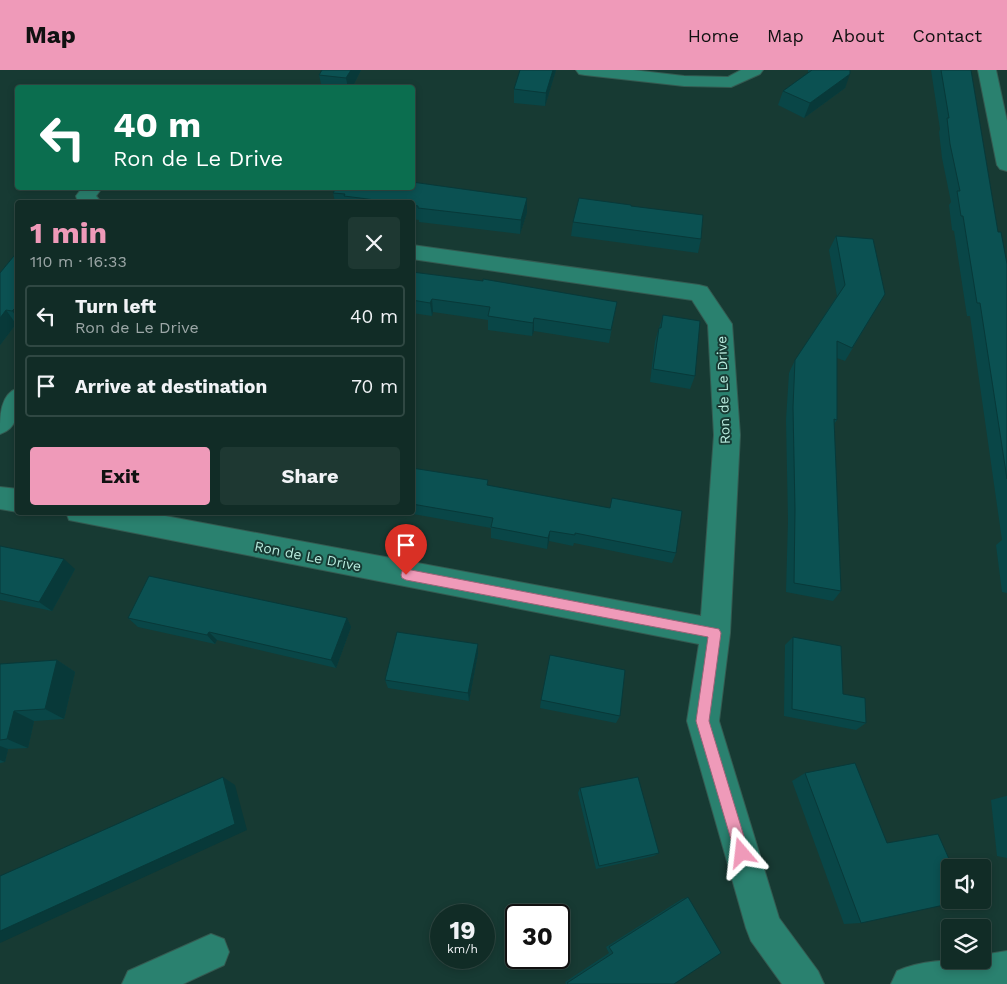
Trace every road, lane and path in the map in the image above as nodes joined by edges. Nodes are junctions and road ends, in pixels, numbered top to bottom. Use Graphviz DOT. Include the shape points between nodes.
graph roads {
  1 [pos="585,70"];
  2 [pos="754,70"];
  3 [pos="994,76"];
  4 [pos="1007,165"];
  5 [pos="415,252"];
  6 [pos="15,402"];
  7 [pos="0,424"];
  8 [pos="0,498"];
  9 [pos="15,500"];
  10 [pos="95,515"];
  11 [pos="715,633"];
  12 [pos="211,952"];
  13 [pos="1007,970"];
  14 [pos="141,984"];
  15 [pos="805,984"];
  16 [pos="910,984"];
  1 -- 2 [label="street" via="684,81 731,82"];
  3 -- 4 [label="street"];
  5 -- 11 [label="street, Ron de Le Drive" via="699,293 720,324 727,435"];
  6 -- 7 [label="street"];
  8 -- 9 [label="street"];
  10 -- 11 [label="street, Ron de Le Drive"];
  11 -- 15 [label="street, Ron de Le Drive" via="703,721 764,928"];
  12 -- 14 [label="street"];
  13 -- 16 [label="street"];
}
